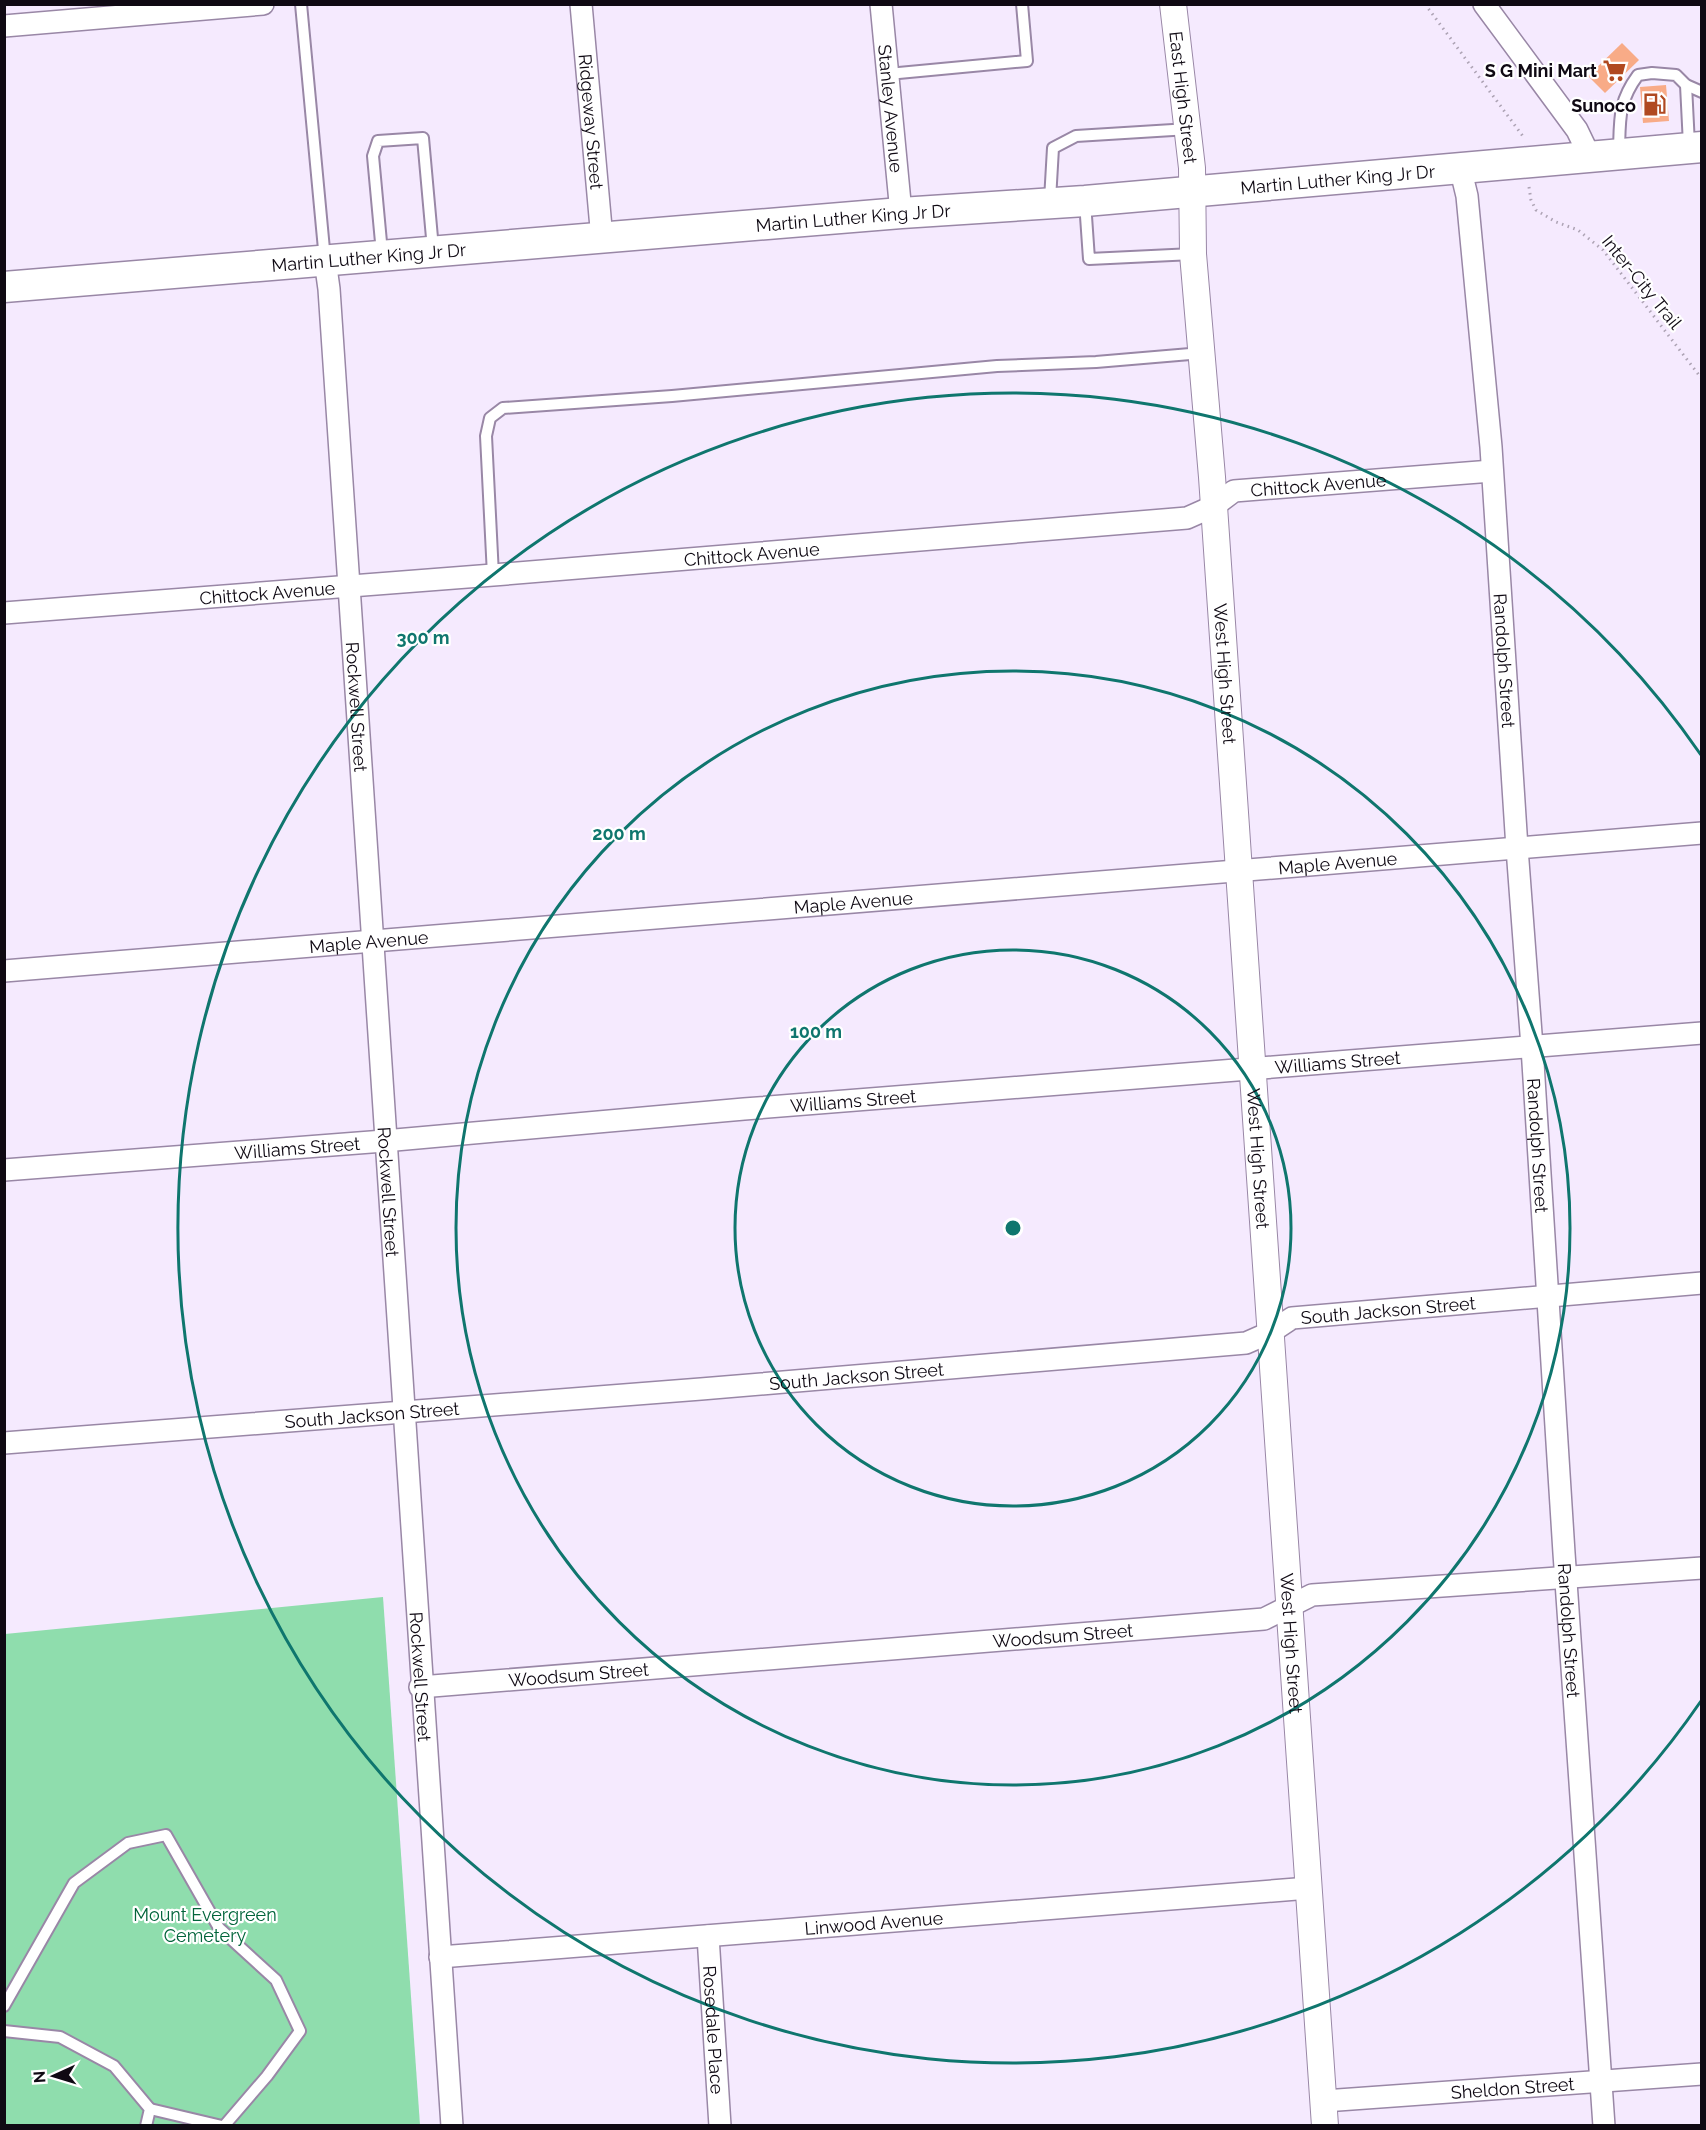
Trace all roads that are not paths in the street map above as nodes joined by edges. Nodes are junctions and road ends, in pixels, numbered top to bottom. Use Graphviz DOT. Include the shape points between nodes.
graph roads {
  1 [pos="262,4"];
  2 [pos="301,4"];
  3 [pos="581,4"];
  4 [pos="881,4"];
  5 [pos="1022,4"];
  6 [pos="1173,4"];
  7 [pos="1484,4"];
  8 [pos="4,26"];
  9 [pos="888,74"];
  10 [pos="1686,85"];
  11 [pos="1701,92"];
  12 [pos="1189,129"];
  13 [pos="1695,148"];
  14 [pos="1604,155"];
  15 [pos="1460,167"];
  16 [pos="1192,192"];
  17 [pos="1085,201"];
  18 [pos="1050,204"];
  19 [pos="901,213"];
  20 [pos="602,239"];
  21 [pos="433,252"];
  22 [pos="1193,254"];
  23 [pos="383,256"];
  24 [pos="325,260"];
  25 [pos="4,287"];
  26 [pos="1203,353"];
  27 [pos="1492,471"];
  28 [pos="1214,506"];
  29 [pos="493,575"];
  30 [pos="349,585"];
  31 [pos="4,613"];
  32 [pos="1701,833"];
  33 [pos="1516,848"];
  34 [pos="1239,872"];
  35 [pos="372,942"];
  36 [pos="4,970"];
  37 [pos="1701,1033"];
  38 [pos="1532,1047"];
  39 [pos="1253,1069"];
  40 [pos="384,1141"];
  41 [pos="4,1170"];
  42 [pos="1701,1283"];
  43 [pos="1547,1296"];
  44 [pos="1271,1332"];
  45 [pos="402,1413"];
  46 [pos="4,1443"];
  47 [pos="1701,1568"];
  48 [pos="1566,1578"];
  49 [pos="1290,1605"];
  50 [pos="420,1687"];
  51 [pos="1309,1888"];
  52 [pos="708,1936"];
  53 [pos="440,1957"];
  54 [pos="4,2006"];
  55 [pos="4,2031"];
  56 [pos="1701,2074"];
  57 [pos="1601,2082"];
  58 [pos="150,2109"];
  59 [pos="1324,2113"];
  60 [pos="146,2126"];
  61 [pos="223,2126"];
  62 [pos="452,2126"];
  63 [pos="720,2126"];
  64 [pos="1604,2126"];
  1 -- 8 [label="street"];
  2 -- 24 [label="lane"];
  3 -- 20 [label="street, Ridgeway Street"];
  4 -- 9 [label="street, Stanley Avenue"];
  5 -- 9 [label="lane" via="1027,61"];
  6 -- 12 [label="street, East High Street"];
  7 -- 14 [label="street" via="1577,130"];
  9 -- 19 [label="street, Stanley Avenue"];
  10 -- 11 [label="lane"];
  10 -- 13 [label="lane"];
  10 -- 14 [label="lane" via="1676,75 1638,75 1622,104"];
  12 -- 16 [label="street, East High Street"];
  12 -- 18 [label="lane" via="1076,136 1053,148"];
  13 -- 14 [label="main road, Martin Luther King Jr Dr"];
  14 -- 15 [label="main road, Martin Luther King Jr Dr"];
  15 -- 16 [label="main road, Martin Luther King Jr Dr"];
  15 -- 27 [label="street, Randolph Street" via="1467,196"];
  16 -- 17 [label="main road, Martin Luther King Jr Dr"];
  16 -- 22 [label="street, West High Street"];
  17 -- 18 [label="main road, Martin Luther King Jr Dr"];
  17 -- 22 [label="lane" via="1089,259"];
  18 -- 19 [label="main road, Martin Luther King Jr Dr"];
  19 -- 20 [label="main road, Martin Luther King Jr Dr"];
  20 -- 21 [label="main road, Martin Luther King Jr Dr"];
  21 -- 23 [label="main road, Martin Luther King Jr Dr"];
  21 -- 23 [label="lane" via="423,138 389,140 378,141 373,156"];
  22 -- 26 [label="street, West High Street"];
  23 -- 24 [label="main road, Martin Luther King Jr Dr"];
  24 -- 25 [label="main road, Martin Luther King Jr Dr"];
  24 -- 30 [label="street, Rockwell Street"];
  26 -- 28 [label="street, West High Street"];
  26 -- 29 [label="lane" via="997,366 504,408 490,418 486,436"];
  27 -- 28 [label="street, Chittock Avenue" via="1234,491"];
  27 -- 33 [label="street, Randolph Street"];
  28 -- 29 [label="street, Chittock Avenue" via="1187,518"];
  28 -- 34 [label="street, West High Street"];
  29 -- 30 [label="street, Chittock Avenue"];
  30 -- 31 [label="street, Chittock Avenue"];
  30 -- 35 [label="street, Rockwell Street"];
  32 -- 33 [label="street, Maple Avenue"];
  33 -- 34 [label="street, Maple Avenue"];
  33 -- 38 [label="street, Randolph Street"];
  34 -- 35 [label="street, Maple Avenue"];
  34 -- 39 [label="street, West High Street"];
  35 -- 36 [label="street, Maple Avenue"];
  35 -- 40 [label="street, Rockwell Street"];
  37 -- 38 [label="street, Williams Street"];
  38 -- 39 [label="street, Williams Street"];
  38 -- 43 [label="street, Randolph Street"];
  39 -- 40 [label="street, Williams Street"];
  39 -- 44 [label="street, West High Street"];
  40 -- 41 [label="street, Williams Street"];
  40 -- 45 [label="street, Rockwell Street"];
  42 -- 43 [label="street, South Jackson Street"];
  43 -- 44 [label="street, South Jackson Street" via="1292,1318"];
  43 -- 48 [label="street, Randolph Street"];
  44 -- 45 [label="street, South Jackson Street" via="1246,1343"];
  44 -- 49 [label="street, West High Street"];
  45 -- 46 [label="street, South Jackson Street"];
  45 -- 50 [label="street, Rockwell Street"];
  47 -- 48 [label="street, Woodsum Street"];
  48 -- 49 [label="street, Woodsum Street" via="1312,1595"];
  48 -- 57 [label="street, Randolph Street"];
  49 -- 50 [label="street, Woodsum Street" via="1264,1619"];
  49 -- 51 [label="street, West High Street"];
  50 -- 53 [label="street, Rockwell Street"];
  51 -- 52 [label="street, Linwood Avenue"];
  51 -- 59 [label="street, West High Street"];
  52 -- 53 [label="street, Linwood Avenue"];
  52 -- 63 [label="street, Rosedale Place"];
  53 -- 62 [label="street, Rockwell Street"];
  54 -- 61 [label="lane" via="75,1883 128,1843 166,1834 219,1928 276,1980 300,2031"];
  55 -- 58 [label="lane" via="60,2037 114,2067"];
  56 -- 57 [label="street, Sheldon Street"];
  57 -- 59 [label="street, Sheldon Street"];
  57 -- 64 [label="street, Randolph Street"];
  58 -- 60 [label="lane"];
  58 -- 61 [label="lane"];
}
